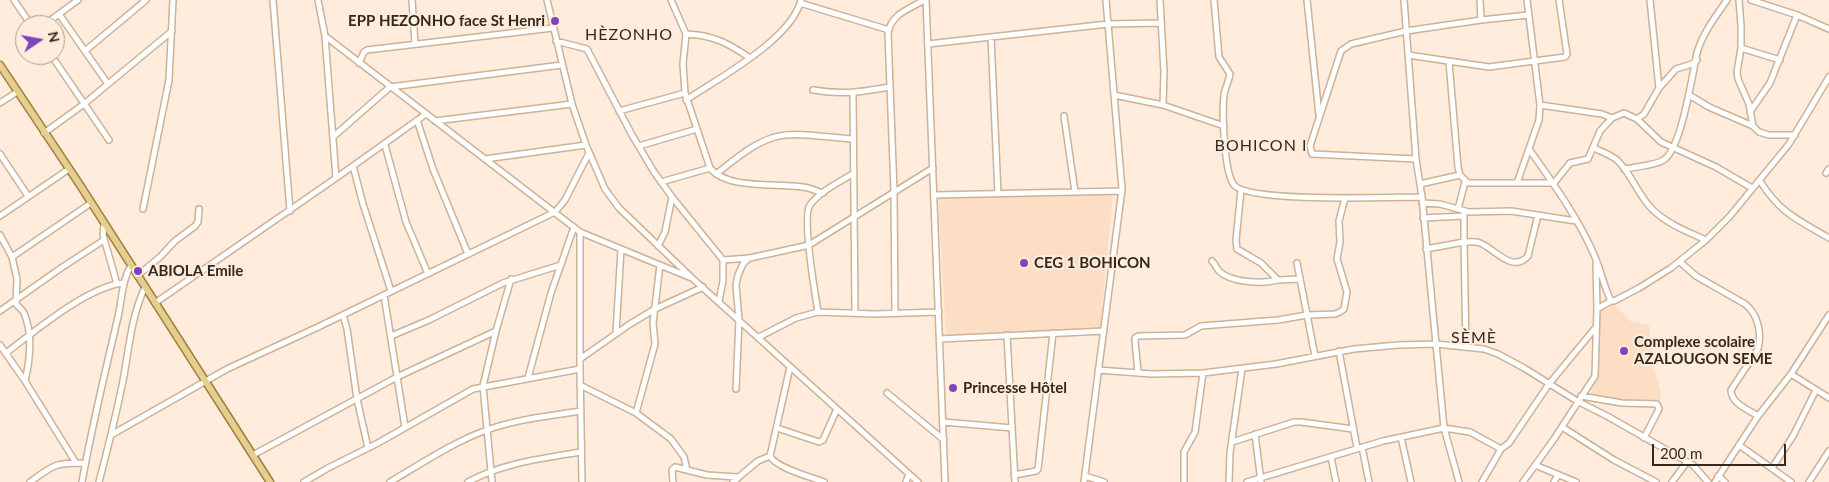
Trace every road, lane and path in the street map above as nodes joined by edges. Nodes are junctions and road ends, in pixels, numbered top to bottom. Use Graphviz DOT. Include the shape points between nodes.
graph roads {
  1 [pos="14,0"];
  2 [pos="78,0"];
  3 [pos="146,0"];
  4 [pos="174,0"];
  5 [pos="273,0"];
  6 [pos="318,0"];
  7 [pos="412,0"];
  8 [pos="547,0"];
  9 [pos="671,0"];
  10 [pos="925,0"];
  11 [pos="1106,0"];
  12 [pos="1160,0"];
  13 [pos="1214,0"];
  14 [pos="1307,0"];
  15 [pos="1404,0"];
  16 [pos="1480,0"];
  17 [pos="1527,0"];
  18 [pos="1559,0"];
  19 [pos="1650,0"];
  20 [pos="1727,0"];
  21 [pos="1739,0"];
  22 [pos="1751,0"];
  23 [pos="800,1"];
  24 [pos="59,14"];
  25 [pos="25,15"];
  26 [pos="1528,15"];
  27 [pos="1797,16"];
  28 [pos="1481,20"];
  29 [pos="1160,23"];
  30 [pos="1108,24"];
  31 [pos="553,28"];
  32 [pos="1829,29"];
  33 [pos="889,30"];
  34 [pos="172,31"];
  35 [pos="1406,31"];
  36 [pos="686,34"];
  37 [pos="325,36"];
  38 [pos="991,37"];
  39 [pos="556,41"];
  40 [pos="416,44"];
  41 [pos="928,44"];
  42 [pos="1740,48"];
  43 [pos="85,51"];
  44 [pos="1408,56"];
  45 [pos="750,58"];
  46 [pos="1696,60"];
  47 [pos="1780,60"];
  48 [pos="1534,61"];
  49 [pos="1449,62"];
  50 [pos="358,63"];
  51 [pos="0,65"];
  52 [pos="59,65"];
  53 [pos="562,65"];
  54 [pos="1829,77"];
  55 [pos="108,84"];
  56 [pos="390,87"];
  57 [pos="890,87"];
  58 [pos="1660,88"];
  59 [pos="813,90"];
  60 [pos="17,92"];
  61 [pos="685,92"];
  62 [pos="853,94"];
  63 [pos="1114,95"];
  64 [pos="1689,95"];
  65 [pos="686,100"];
  66 [pos="0,102"];
  67 [pos="84,104"];
  68 [pos="572,104"];
  69 [pos="1163,105"];
  70 [pos="1540,105"];
  71 [pos="619,111"];
  72 [pos="1750,112"];
  73 [pos="426,114"];
  74 [pos="1064,116"];
  75 [pos="1319,118"];
  76 [pos="1612,118"];
  77 [pos="1638,119"];
  78 [pos="417,120"];
  79 [pos="436,121"];
  80 [pos="1224,126"];
  81 [pos="1753,126"];
  82 [pos="697,129"];
  83 [pos="44,133"];
  84 [pos="1794,135"];
  85 [pos="334,136"];
  86 [pos="853,139"];
  87 [pos="109,140"];
  88 [pos="384,145"];
  89 [pos="586,145"];
  90 [pos="639,146"];
  91 [pos="1673,147"];
  92 [pos="1594,148"];
  93 [pos="1529,149"];
  94 [pos="589,153"];
  95 [pos="0,154"];
  96 [pos="485,159"];
  97 [pos="1416,159"];
  98 [pos="353,166"];
  99 [pos="710,168"];
  100 [pos="932,168"];
  101 [pos="69,169"];
  102 [pos="1624,169"];
  103 [pos="854,173"];
  104 [pos="716,174"];
  105 [pos="1460,175"];
  106 [pos="336,178"];
  107 [pos="1760,181"];
  108 [pos="661,182"];
  109 [pos="1465,182"];
  110 [pos="1517,183"];
  111 [pos="1554,183"];
  112 [pos="1420,184"];
  113 [pos="1752,188"];
  114 [pos="1241,190"];
  115 [pos="894,191"];
  116 [pos="1122,191"];
  117 [pos="1075,192"];
  118 [pos="823,193"];
  119 [pos="998,194"];
  120 [pos="934,195"];
  121 [pos="28,196"];
  122 [pos="672,197"];
  123 [pos="1344,198"];
  124 [pos="1422,200"];
  125 [pos="91,203"];
  126 [pos="199,208"];
  127 [pos="143,209"];
  128 [pos="290,211"];
  129 [pos="555,212"];
  130 [pos="1462,212"];
  131 [pos="1538,215"];
  132 [pos="0,216"];
  133 [pos="854,218"];
  134 [pos="1424,218"];
  135 [pos="1576,221"];
  136 [pos="104,225"];
  137 [pos="574,227"];
  138 [pos="580,232"];
  139 [pos="0,235"];
  140 [pos="1829,238"];
  141 [pos="104,240"];
  142 [pos="1706,240"];
  143 [pos="1464,242"];
  144 [pos="809,245"];
  145 [pos="658,246"];
  146 [pos="621,249"];
  147 [pos="1426,249"];
  148 [pos="468,254"];
  149 [pos="12,257"];
  150 [pos="1595,257"];
  151 [pos="750,258"];
  152 [pos="723,260"];
  153 [pos="1212,261"];
  154 [pos="1680,262"];
  155 [pos="1297,263"];
  156 [pos="131,265"];
  157 [pos="561,265"];
  158 [pos="660,265"];
  159 [pos="428,274"];
  160 [pos="137,276"];
  161 [pos="511,279"];
  162 [pos="693,279"];
  163 [pos="1300,279"];
  164 [pos="1278,280"];
  165 [pos="120,284"];
  166 [pos="145,287"];
  167 [pos="703,287"];
  168 [pos="391,291"];
  169 [pos="384,295"];
  170 [pos="16,298"];
  171 [pos="1611,300"];
  172 [pos="719,301"];
  173 [pos="155,303"];
  174 [pos="656,309"];
  175 [pos="1597,310"];
  176 [pos="0,311"];
  177 [pos="818,312"];
  178 [pos="939,312"];
  179 [pos="855,314"];
  180 [pos="895,314"];
  181 [pos="343,315"];
  182 [pos="1307,315"];
  183 [pos="1828,319"];
  184 [pos="739,320"];
  185 [pos="1597,327"];
  186 [pos="1104,331"];
  187 [pos="496,332"];
  188 [pos="616,333"];
  189 [pos="1053,333"];
  190 [pos="1007,335"];
  191 [pos="28,336"];
  192 [pos="391,336"];
  193 [pos="759,336"];
  194 [pos="940,339"];
  195 [pos="1436,344"];
  196 [pos="0,345"];
  197 [pos="1466,347"];
  198 [pos="1339,352"];
  199 [pos="6,353"];
  200 [pos="1315,356"];
  201 [pos="580,359"];
  202 [pos="790,367"];
  203 [pos="580,369"];
  204 [pos="1242,369"];
  205 [pos="1098,370"];
  206 [pos="1138,372"];
  207 [pos="1203,373"];
  208 [pos="1791,374"];
  209 [pos="398,377"];
  210 [pos="528,378"];
  211 [pos="25,381"];
  212 [pos="204,382"];
  213 [pos="1549,384"];
  214 [pos="580,385"];
  215 [pos="483,386"];
  216 [pos="736,389"];
  217 [pos="1816,390"];
  218 [pos="887,393"];
  219 [pos="1829,398"];
  220 [pos="357,399"];
  221 [pos="1579,399"];
  222 [pos="837,409"];
  223 [pos="581,411"];
  224 [pos="636,412"];
  225 [pos="1758,416"];
  226 [pos="944,422"];
  227 [pos="405,427"];
  228 [pos="1562,427"];
  229 [pos="777,428"];
  230 [pos="1012,428"];
  231 [pos="1444,428"];
  232 [pos="1353,429"];
  233 [pos="487,430"];
  234 [pos="1255,434"];
  235 [pos="111,435"];
  236 [pos="1400,437"];
  237 [pos="1644,438"];
  238 [pos="944,440"];
  239 [pos="1232,442"];
  240 [pos="1739,445"];
  241 [pos="368,448"];
  242 [pos="1360,448"];
  243 [pos="1501,449"];
  244 [pos="1829,451"];
  245 [pos="581,452"];
  246 [pos="253,455"];
  247 [pos="770,456"];
  248 [pos="1331,457"];
  249 [pos="1687,462"];
  250 [pos="76,463"];
  251 [pos="85,463"];
  252 [pos="1535,466"];
  253 [pos="1772,468"];
  254 [pos="686,470"];
  255 [pos="491,472"];
  256 [pos="909,474"];
  257 [pos="1458,474"];
  258 [pos="1014,475"];
  259 [pos="1558,475"];
  260 [pos="1085,476"];
  261 [pos="1718,476"];
  262 [pos="735,480"];
  263 [pos="1261,480"];
  264 [pos="30,482"];
  265 [pos="82,482"];
  266 [pos="99,482"];
  267 [pos="270,482"];
  268 [pos="304,482"];
  269 [pos="390,482"];
  270 [pos="468,482"];
  271 [pos="492,482"];
  272 [pos="582,482"];
  273 [pos="673,482"];
  274 [pos="824,482"];
  275 [pos="906,482"];
  276 [pos="918,482"];
  277 [pos="946,482"];
  278 [pos="1014,482"];
  279 [pos="1084,482"];
  280 [pos="1104,482"];
  281 [pos="1184,482"];
  282 [pos="1229,482"];
  283 [pos="1247,482"];
  284 [pos="1336,482"];
  285 [pos="1369,482"];
  286 [pos="1411,482"];
  287 [pos="1459,482"];
  288 [pos="1463,482"];
  289 [pos="1482,482"];
  290 [pos="1523,482"];
  291 [pos="1554,482"];
  292 [pos="1576,482"];
  293 [pos="1656,482"];
  294 [pos="1672,482"];
  295 [pos="1708,482"];
  296 [pos="1715,482"];
  297 [pos="1725,482"];
  298 [pos="1791,482"];
  299 [pos="1809,482"];
  1 -- 25 [label="street"];
  2 -- 24 [label="street"];
  3 -- 43 [label="street"];
  4 -- 34 [label="street"];
  5 -- 128 [label="street"];
  6 -- 37 [label="street"];
  7 -- 40 [label="street"];
  8 -- 31 [label="street"];
  9 -- 36 [label="street"];
  10 -- 33 [label="street" via="894,18"];
  10 -- 41 [label="street"];
  11 -- 30 [label="street"];
  12 -- 29 [label="street"];
  13 -- 80 [label="street" via="1219,56 1230,74 1224,93"];
  14 -- 75 [label="street"];
  15 -- 35 [label="street"];
  16 -- 28 [label="street"];
  17 -- 26 [label="street"];
  18 -- 48 [label="street" via="1567,55"];
  19 -- 58 [label="street"];
  20 -- 46 [label="street" via="1708,28"];
  21 -- 42 [label="street"];
  22 -- 27 [label="street"];
  23 -- 33 [label="street"];
  23 -- 45 [label="street" via="791,22"];
  24 -- 43 [label="street"];
  26 -- 28 [label="street"];
  26 -- 48 [label="street"];
  27 -- 32 [label="street"];
  27 -- 47 [label="street"];
  28 -- 35 [label="street"];
  29 -- 30 [label="street"];
  29 -- 69 [label="street"];
  30 -- 38 [label="street"];
  30 -- 63 [label="street"];
  31 -- 39 [label="street"];
  31 -- 40 [label="street"];
  33 -- 57 [label="street"];
  34 -- 55 [label="street"];
  34 -- 127 [label="street" via="169,80"];
  35 -- 44 [label="street"];
  35 -- 75 [label="street" via="1351,44 1341,51"];
  36 -- 45 [label="street" via="704,34 719,39"];
  36 -- 61 [label="street"];
  37 -- 50 [label="street"];
  37 -- 85 [label="street"];
  38 -- 41 [label="street"];
  38 -- 119 [label="street"];
  39 -- 53 [label="street"];
  39 -- 71 [label="street" via="587,49"];
  40 -- 50 [label="street" via="368,50"];
  41 -- 100 [label="street"];
  42 -- 47 [label="street"];
  42 -- 72 [label="street" via="1738,78"];
  43 -- 55 [label="street"];
  44 -- 49 [label="street"];
  44 -- 97 [label="street"];
  45 -- 65 [label="street"];
  46 -- 58 [label="street" via="1676,69"];
  46 -- 64 [label="street"];
  47 -- 72 [label="street" via="1765,92"];
  48 -- 49 [label="street" via="1489,67"];
  48 -- 70 [label="street"];
  49 -- 105 [label="street"];
  50 -- 56 [label="street"];
  51 -- 60 [label="main road"];
  52 -- 67 [label="street"];
  53 -- 56 [label="street"];
  53 -- 68 [label="street"];
  54 -- 84 [label="street"];
  55 -- 67 [label="street"];
  56 -- 73 [label="street"];
  56 -- 85 [label="street"];
  57 -- 62 [label="street"];
  57 -- 115 [label="street"];
  58 -- 77 [label="street"];
  59 -- 62 [label="street"];
  60 -- 66 [label="street"];
  60 -- 83 [label="main road"];
  61 -- 65 [label="street"];
  61 -- 71 [label="street"];
  62 -- 86 [label="street"];
  63 -- 69 [label="street"];
  63 -- 116 [label="street"];
  64 -- 81 [label="street"];
  64 -- 91 [label="street"];
  65 -- 82 [label="street"];
  67 -- 83 [label="street"];
  67 -- 87 [label="street"];
  68 -- 79 [label="street"];
  68 -- 89 [label="street"];
  69 -- 80 [label="street"];
  70 -- 76 [label="street"];
  70 -- 93 [label="street" via="1539,120"];
  71 -- 90 [label="street"];
  72 -- 81 [label="street"];
  73 -- 78 [label="street"];
  73 -- 79 [label="street"];
  74 -- 117 [label="street"];
  75 -- 97 [label="street" via="1310,146 1312,154"];
  76 -- 77 [label="street" via="1624,113"];
  76 -- 92 [label="street" via="1600,132"];
  77 -- 91 [label="street" via="1657,139"];
  78 -- 88 [label="street"];
  78 -- 148 [label="street"];
  79 -- 96 [label="street"];
  80 -- 114 [label="street" via="1229,174"];
  81 -- 84 [label="street" via="1769,135"];
  82 -- 90 [label="street"];
  82 -- 99 [label="street"];
  83 -- 101 [label="main road"];
  84 -- 107 [label="street"];
  85 -- 106 [label="street"];
  86 -- 103 [label="street"];
  86 -- 104 [label="street" via="773,137"];
  88 -- 98 [label="street"];
  88 -- 159 [label="street" via="406,222"];
  89 -- 94 [label="street"];
  89 -- 96 [label="street"];
  90 -- 108 [label="street"];
  91 -- 102 [label="street" via="1663,161"];
  91 -- 113 [label="street"];
  92 -- 102 [label="street" via="1617,160"];
  92 -- 111 [label="street" via="1587,160 1570,163"];
  93 -- 110 [label="street"];
  93 -- 111 [label="street"];
  94 -- 129 [label="street" via="565,200"];
  94 -- 145 [label="street" via="604,189 618,208"];
  95 -- 121 [label="street"];
  96 -- 129 [label="street"];
  97 -- 112 [label="street"];
  98 -- 106 [label="street"];
  98 -- 168 [label="street"];
  99 -- 104 [label="street"];
  99 -- 108 [label="street"];
  100 -- 115 [label="street"];
  100 -- 120 [label="street"];
  101 -- 121 [label="street"];
  101 -- 125 [label="main road"];
  102 -- 142 [label="street" via="1652,209 1665,220"];
  103 -- 118 [label="street"];
  103 -- 133 [label="street"];
  104 -- 118 [label="street" via="724,178 770,186 808,188"];
  105 -- 109 [label="street"];
  105 -- 112 [label="street"];
  106 -- 128 [label="street"];
  107 -- 113 [label="street"];
  107 -- 140 [label="street" via="1785,212"];
  108 -- 122 [label="street"];
  109 -- 110 [label="street"];
  109 -- 130 [label="street"];
  110 -- 111 [label="street"];
  111 -- 135 [label="street"];
  112 -- 124 [label="street"];
  113 -- 142 [label="street"];
  114 -- 123 [label="street"];
  114 -- 164 [label="street" via="1236,247 1261,262"];
  115 -- 133 [label="street"];
  115 -- 180 [label="street"];
  116 -- 117 [label="street"];
  116 -- 186 [label="street"];
  117 -- 119 [label="street"];
  118 -- 144 [label="street" via="807,211"];
  119 -- 120 [label="street"];
  120 -- 178 [label="street"];
  121 -- 132 [label="street"];
  122 -- 145 [label="street" via="666,232"];
  122 -- 152 [label="street"];
  123 -- 124 [label="street"];
  123 -- 182 [label="street" via="1337,259 1347,292 1344,309 1335,314"];
  124 -- 130 [label="street"];
  124 -- 134 [label="street"];
  125 -- 136 [label="main road"];
  125 -- 149 [label="street"];
  126 -- 160 [label="street" via="197,224"];
  128 -- 173 [label="street"];
  129 -- 137 [label="street"];
  129 -- 148 [label="street"];
  130 -- 131 [label="street" via="1510,211"];
  130 -- 134 [label="street"];
  130 -- 143 [label="street"];
  131 -- 135 [label="street"];
  131 -- 143 [label="street" via="1531,248 1521,261 1504,260 1479,242"];
  133 -- 144 [label="street"];
  133 -- 179 [label="street"];
  134 -- 147 [label="street"];
  135 -- 150 [label="street"];
  136 -- 141 [label="street"];
  136 -- 156 [label="main road"];
  137 -- 138 [label="street"];
  137 -- 157 [label="street"];
  138 -- 146 [label="street"];
  138 -- 201 [label="street"];
  139 -- 149 [label="street"];
  141 -- 165 [label="street"];
  141 -- 170 [label="street"];
  142 -- 154 [label="street"];
  143 -- 147 [label="street"];
  143 -- 197 [label="street"];
  144 -- 151 [label="street"];
  144 -- 177 [label="street"];
  145 -- 162 [label="street"];
  146 -- 158 [label="street"];
  146 -- 188 [label="street"];
  147 -- 195 [label="street"];
  148 -- 159 [label="street"];
  149 -- 170 [label="street" via="18,285"];
  150 -- 171 [label="street"];
  150 -- 175 [label="street"];
  151 -- 152 [label="street"];
  151 -- 184 [label="street" via="738,275"];
  152 -- 172 [label="street"];
  153 -- 164 [label="street" via="1220,272 1232,278 1260,283"];
  154 -- 171 [label="street" via="1639,288"];
  154 -- 225 [label="street" via="1696,276 1745,304 1755,316 1760,341 1758,348 1731,395"];
  155 -- 163 [label="street"];
  156 -- 160 [label="main road"];
  156 -- 165 [label="street"];
  157 -- 161 [label="street"];
  157 -- 210 [label="street"];
  158 -- 162 [label="street"];
  158 -- 174 [label="street"];
  159 -- 168 [label="street"];
  160 -- 166 [label="main road"];
  161 -- 187 [label="street"];
  161 -- 192 [label="street"];
  162 -- 167 [label="street"];
  163 -- 164 [label="street"];
  163 -- 182 [label="street"];
  165 -- 191 [label="street" via="91,295"];
  165 -- 251 [label="street" via="118,316"];
  166 -- 173 [label="main road"];
  166 -- 235 [label="street" via="133,324"];
  167 -- 172 [label="street"];
  167 -- 174 [label="street"];
  168 -- 169 [label="street"];
  169 -- 181 [label="street"];
  169 -- 192 [label="street"];
  170 -- 176 [label="street"];
  170 -- 191 [label="street" via="16,304 24,314"];
  171 -- 175 [label="street"];
  172 -- 184 [label="street"];
  173 -- 212 [label="main road"];
  174 -- 188 [label="street"];
  174 -- 224 [label="street" via="655,344"];
  175 -- 185 [label="street"];
  177 -- 179 [label="street"];
  177 -- 193 [label="street" via="796,318"];
  178 -- 180 [label="street"];
  178 -- 194 [label="street"];
  179 -- 180 [label="street"];
  181 -- 212 [label="street"];
  181 -- 220 [label="street"];
  182 -- 200 [label="street"];
  182 -- 206 [label="street" via="1200,326 1185,334 1138,336 1135,341"];
  183 -- 208 [label="street"];
  184 -- 193 [label="street"];
  184 -- 216 [label="street"];
  185 -- 213 [label="street"];
  185 -- 221 [label="street" via="1595,376"];
  186 -- 189 [label="street"];
  186 -- 205 [label="street"];
  187 -- 209 [label="street"];
  187 -- 215 [label="street"];
  188 -- 201 [label="street"];
  189 -- 190 [label="street"];
  189 -- 258 [label="street" via="1038,469"];
  190 -- 194 [label="street"];
  190 -- 230 [label="street"];
  191 -- 199 [label="street"];
  191 -- 211 [label="street" via="30,354"];
  192 -- 209 [label="street"];
  193 -- 202 [label="street"];
  194 -- 226 [label="street"];
  195 -- 197 [label="street"];
  195 -- 198 [label="street" via="1366,347"];
  195 -- 231 [label="street"];
  196 -- 199 [label="street"];
  197 -- 213 [label="street" via="1498,354"];
  198 -- 200 [label="street"];
  198 -- 232 [label="street"];
  199 -- 211 [label="street"];
  200 -- 204 [label="street"];
  201 -- 203 [label="street"];
  202 -- 222 [label="street"];
  202 -- 229 [label="street"];
  203 -- 210 [label="street"];
  203 -- 214 [label="street"];
  204 -- 207 [label="street"];
  204 -- 239 [label="street"];
  205 -- 206 [label="street"];
  205 -- 260 [label="street"];
  206 -- 207 [label="street"];
  207 -- 281 [label="street" via="1195,432 1184,452"];
  208 -- 217 [label="street"];
  208 -- 225 [label="street"];
  209 -- 220 [label="street"];
  209 -- 227 [label="street"];
  210 -- 215 [label="street"];
  211 -- 250 [label="street"];
  212 -- 235 [label="street"];
  212 -- 246 [label="main road"];
  213 -- 221 [label="street"];
  213 -- 243 [label="street" via="1516,434"];
  214 -- 223 [label="street"];
  214 -- 224 [label="street"];
  215 -- 227 [label="street"];
  215 -- 233 [label="street"];
  217 -- 219 [label="street"];
  217 -- 253 [label="street" via="1793,436"];
  218 -- 238 [label="street"];
  220 -- 241 [label="street"];
  220 -- 246 [label="street"];
  221 -- 228 [label="street"];
  221 -- 237 [label="street"];
  221 -- 237 [label="street" via="1657,404 1659,409"];
  222 -- 229 [label="street" via="823,440 819,442"];
  222 -- 256 [label="street"];
  223 -- 233 [label="street"];
  223 -- 245 [label="street"];
  224 -- 254 [label="street" via="677,445 684,457"];
  225 -- 240 [label="street"];
  226 -- 230 [label="street"];
  226 -- 238 [label="street"];
  227 -- 241 [label="street"];
  228 -- 252 [label="street"];
  228 -- 293 [label="street"];
  229 -- 247 [label="street"];
  230 -- 258 [label="street"];
  231 -- 236 [label="street"];
  231 -- 243 [label="street" via="1470,432"];
  231 -- 257 [label="street"];
  232 -- 234 [label="street" via="1301,422"];
  232 -- 242 [label="street"];
  233 -- 255 [label="street"];
  233 -- 269 [label="street"];
  234 -- 239 [label="street"];
  234 -- 263 [label="street"];
  235 -- 266 [label="street"];
  236 -- 242 [label="street"];
  236 -- 286 [label="street"];
  237 -- 249 [label="street"];
  238 -- 277 [label="street"];
  239 -- 282 [label="street"];
  240 -- 253 [label="street"];
  240 -- 261 [label="street"];
  241 -- 268 [label="street"];
  242 -- 248 [label="street"];
  242 -- 285 [label="street"];
  243 -- 289 [label="street"];
  244 -- 299 [label="street"];
  245 -- 255 [label="street"];
  245 -- 272 [label="street"];
  246 -- 267 [label="main road"];
  247 -- 262 [label="street"];
  247 -- 274 [label="street" via="779,464"];
  248 -- 263 [label="street"];
  248 -- 284 [label="street"];
  249 -- 294 [label="street"];
  249 -- 295 [label="street"];
  250 -- 251 [label="street"];
  250 -- 264 [label="street" via="59,463"];
  251 -- 265 [label="street"];
  252 -- 259 [label="street"];
  252 -- 290 [label="street"];
  253 -- 298 [label="street"];
  254 -- 262 [label="street"];
  254 -- 273 [label="street" via="674,468"];
  255 -- 270 [label="street"];
  255 -- 271 [label="street"];
  256 -- 275 [label="street"];
  256 -- 276 [label="street"];
  257 -- 287 [label="street"];
  257 -- 288 [label="street"];
  258 -- 278 [label="street"];
  259 -- 291 [label="street"];
  259 -- 292 [label="street"];
  260 -- 279 [label="street"];
  260 -- 280 [label="street"];
  261 -- 296 [label="street"];
  261 -- 297 [label="street"];
  263 -- 283 [label="street"];
}
